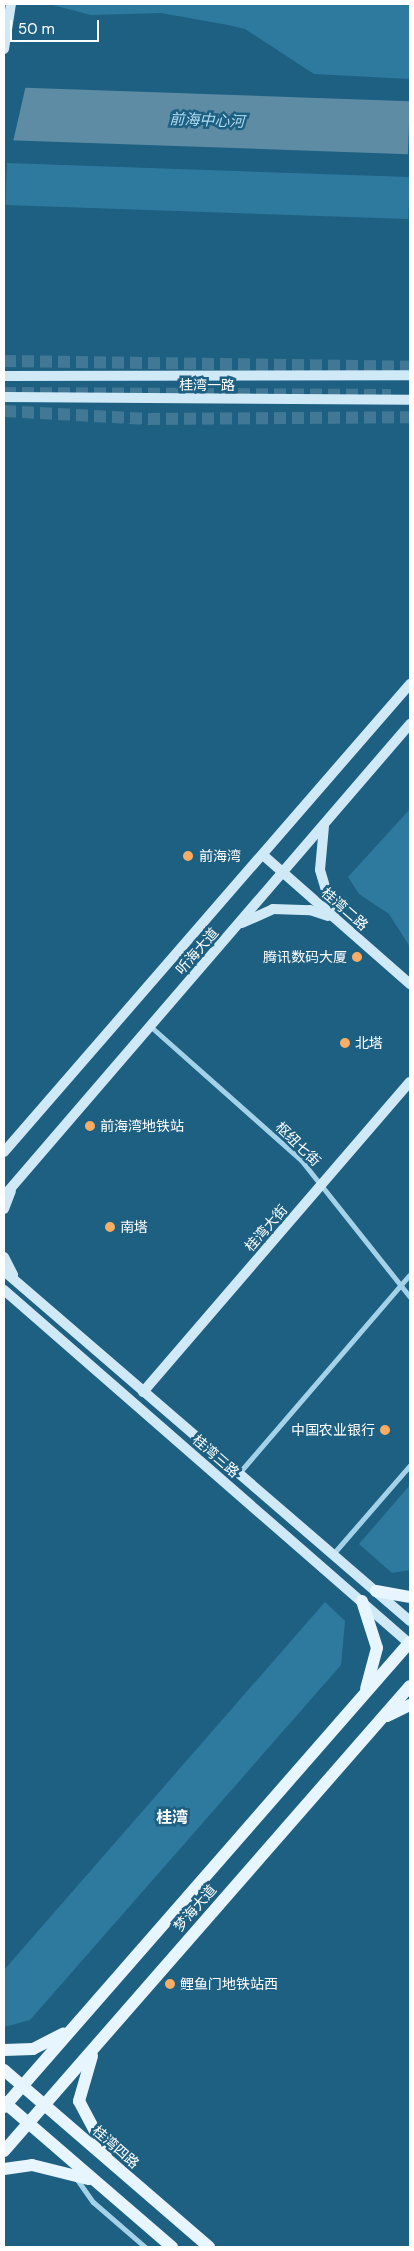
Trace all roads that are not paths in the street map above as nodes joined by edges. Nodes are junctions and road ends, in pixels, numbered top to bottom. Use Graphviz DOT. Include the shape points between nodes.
graph roads {
  1 [pos="11,4"];
  2 [pos="4,45"];
  3 [pos="410,375"];
  4 [pos="4,376"];
  5 [pos="4,397"];
  6 [pos="410,400"];
  7 [pos="410,684"];
  8 [pos="410,724"];
  9 [pos="325,823"];
  10 [pos="262,855"];
  11 [pos="282,873"];
  12 [pos="334,918"];
  13 [pos="233,930"];
  14 [pos="410,984"];
  15 [pos="150,1026"];
  16 [pos="410,1082"];
  17 [pos="4,1152"];
  18 [pos="322,1184"];
  19 [pos="14,1185"];
  20 [pos="4,1196"];
  21 [pos="4,1209"];
  22 [pos="4,1257"];
  23 [pos="4,1271"];
  24 [pos="410,1274"];
  25 [pos="21,1286"];
  26 [pos="400,1286"];
  27 [pos="6,1293"];
  28 [pos="410,1296"];
  29 [pos="143,1392"];
  30 [pos="410,1465"];
  31 [pos="239,1474"];
  32 [pos="333,1554"];
  33 [pos="376,1591"];
  34 [pos="410,1597"];
  35 [pos="362,1601"];
  36 [pos="410,1621"];
  37 [pos="410,1643"];
  38 [pos="410,1686"];
  39 [pos="358,1702"];
  40 [pos="410,1705"];
  41 [pos="378,1721"];
  42 [pos="71,2029"];
  43 [pos="99,2040"];
  44 [pos="4,2050"];
  45 [pos="4,2070"];
  46 [pos="22,2086"];
  47 [pos="5,2104"];
  48 [pos="44,2105"];
  49 [pos="28,2123"];
  50 [pos="4,2151"];
  51 [pos="69,2158"];
  52 [pos="114,2165"];
  53 [pos="4,2169"];
  54 [pos="74,2174"];
  55 [pos="95,2181"];
  56 [pos="145,2247"];
  57 [pos="172,2247"];
  58 [pos="209,2247"];
  1 -- 2 [label="main road"];
  3 -- 4 [label="main road, 桂湾一路"];
  5 -- 6 [label="main road, 桂湾一路"];
  7 -- 10 [label="main road, 听海大道"];
  8 -- 9 [label="main road, 听海大道"];
  9 -- 11 [label="main road, 听海大道"];
  9 -- 12 [label="main road" via="320,870"];
  10 -- 11 [label="main road, 桂湾二路"];
  10 -- 17 [label="main road, 听海大道"];
  11 -- 12 [label="main road, 桂湾二路"];
  11 -- 13 [label="main road, 听海大道"];
  12 -- 13 [label="main road" via="310,910 273,909"];
  12 -- 14 [label="main road, 桂湾二路"];
  13 -- 15 [label="main road, 听海大道"];
  15 -- 18 [label="street, 枢纽七街" via="282,1142"];
  15 -- 19 [label="main road, 听海大道"];
  16 -- 18 [label="main road, 桂湾大街"];
  18 -- 26 [label="street, 枢纽七街"];
  18 -- 29 [label="main road, 桂湾大街"];
  19 -- 20 [label="main road, 听海大道"];
  19 -- 21 [label="main road"];
  22 -- 25 [label="main road"];
  23 -- 25 [label="main road, 桂湾三路"];
  24 -- 26 [label="street"];
  25 -- 29 [label="main road, 桂湾三路"];
  26 -- 28 [label="street, 枢纽七街"];
  26 -- 31 [label="street"];
  27 -- 35 [label="main road, 桂湾三路"];
  29 -- 31 [label="main road, 桂湾三路"];
  30 -- 32 [label="street"];
  31 -- 32 [label="main road, 桂湾三路"];
  32 -- 33 [label="main road, 桂湾三路"];
  33 -- 34 [label="main road"];
  33 -- 36 [label="main road, 桂湾三路"];
  35 -- 37 [label="main road, 桂湾三路"];
  35 -- 39 [label="main road" via="377,1648 371,1677"];
  37 -- 39 [label="main road, 梦海大道"];
  38 -- 41 [label="main road, 梦海大道"];
  39 -- 42 [label="main road, 梦海大道"];
  40 -- 41 [label="main road"];
  41 -- 43 [label="main road, 梦海大道"];
  42 -- 44 [label="main road" via="34,2049"];
  42 -- 46 [label="main road, 梦海大道"];
  43 -- 48 [label="main road, 梦海大道"];
  43 -- 52 [label="main road" via="85,2070 80,2101 89,2127"];
  45 -- 46 [label="main road, 桂湾四路"];
  46 -- 47 [label="main road, 梦海大道"];
  46 -- 48 [label="main road, 桂湾四路"];
  47 -- 49 [label="main road"];
  48 -- 49 [label="main road, 梦海大道"];
  48 -- 52 [label="main road, 桂湾四路"];
  49 -- 50 [label="main road, 梦海大道"];
  49 -- 51 [label="main road"];
  51 -- 54 [label="street"];
  51 -- 55 [label="main road"];
  52 -- 58 [label="main road, 桂湾四路"];
  53 -- 54 [label="main road" via="32,2165"];
  54 -- 55 [label="main road"];
  54 -- 56 [label="street" via="93,2202"];
  55 -- 57 [label="main road"];
}
